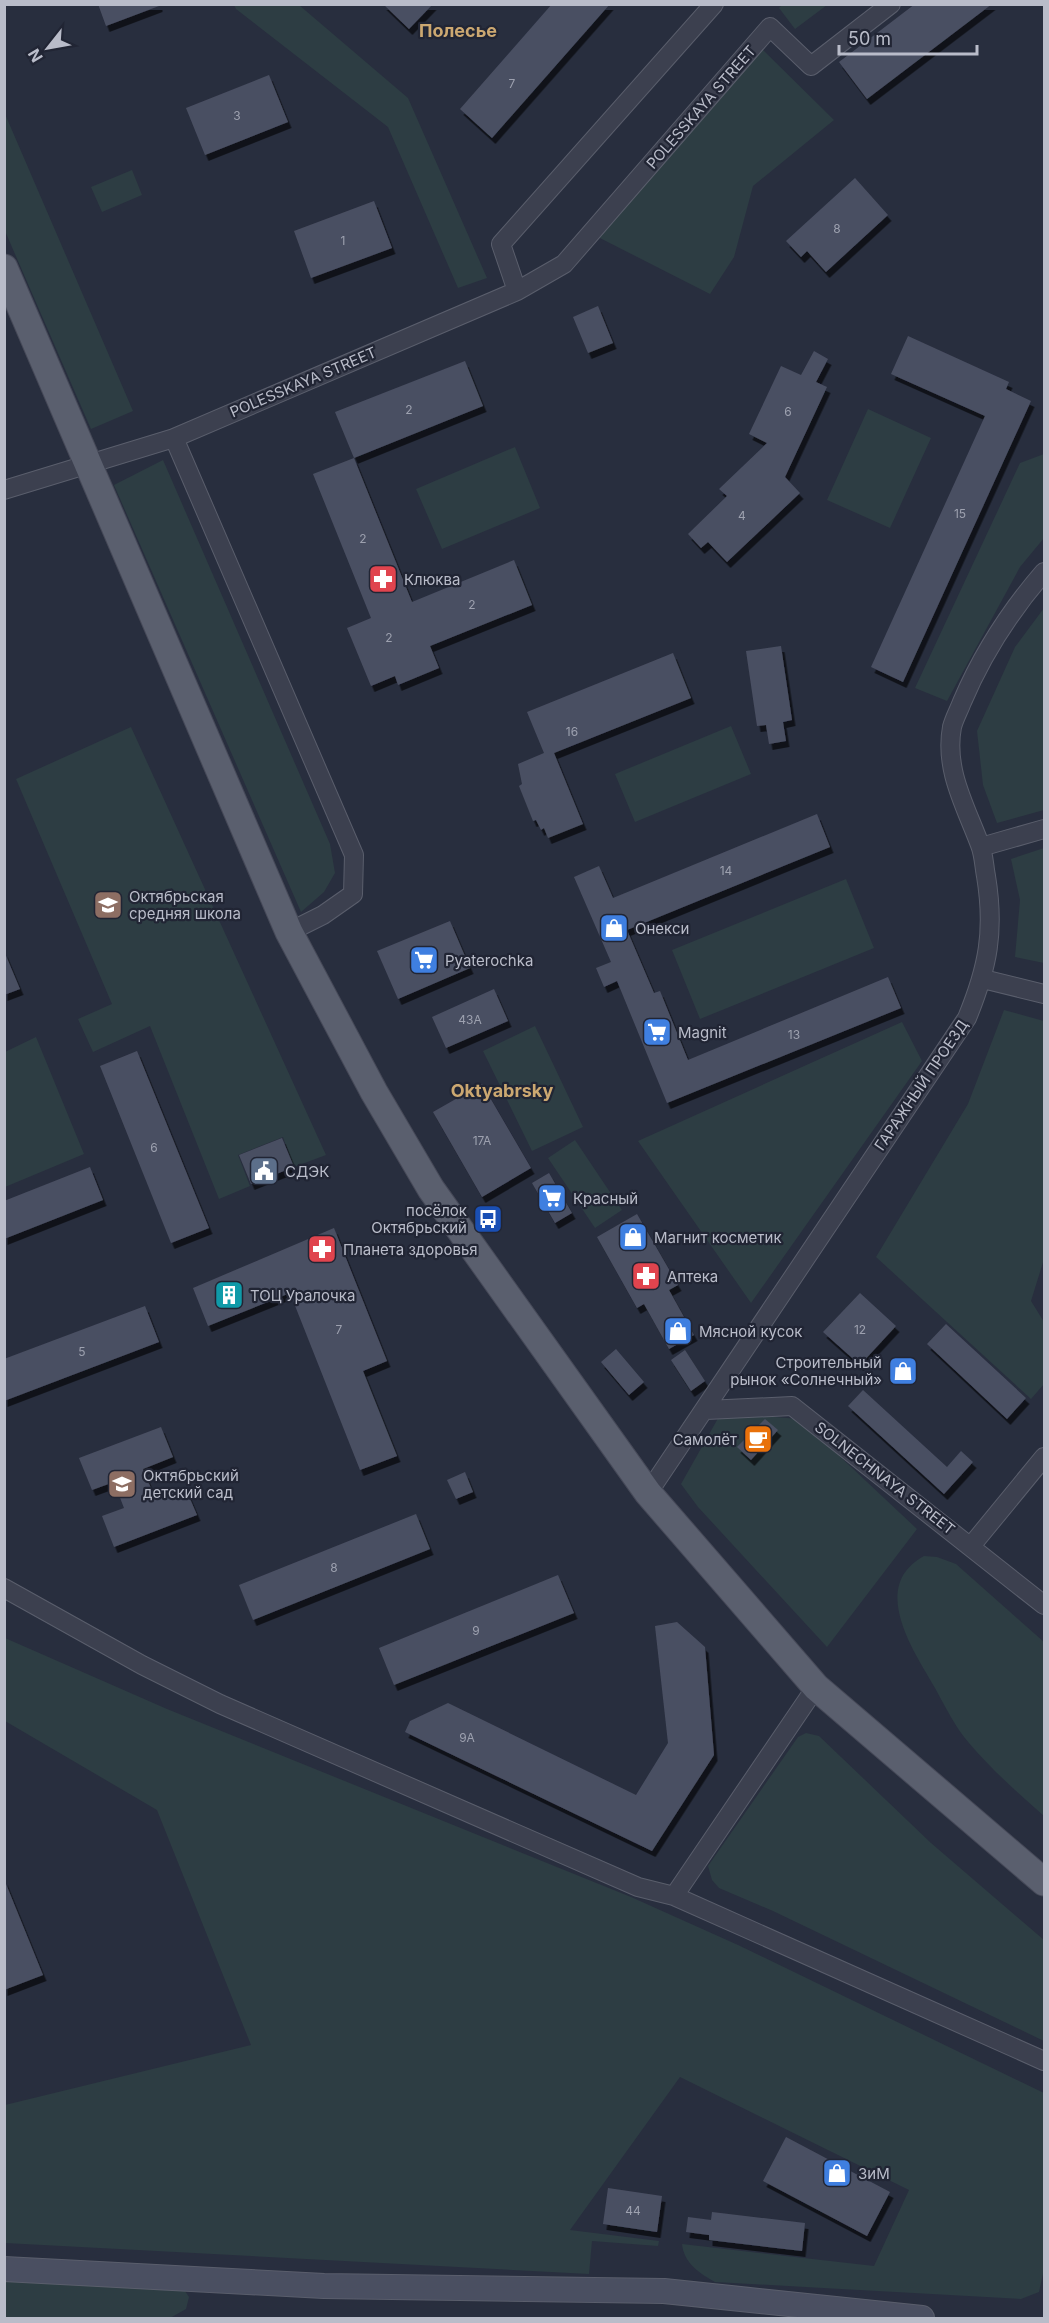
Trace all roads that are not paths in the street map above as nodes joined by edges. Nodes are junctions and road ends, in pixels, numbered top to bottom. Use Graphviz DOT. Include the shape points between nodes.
graph roads {
  1 [pos="714,4"];
  2 [pos="891,4"];
  3 [pos="4,268"];
  4 [pos="517,291"];
  5 [pos="174,438"];
  6 [pos="87,464"];
  7 [pos="4,490"];
  8 [pos="1044,572"];
  9 [pos="1044,829"];
  10 [pos="981,847"];
  11 [pos="289,932"];
  12 [pos="983,979"];
  13 [pos="1044,994"];
  14 [pos="706,1410"];
  15 [pos="1044,1457"];
  16 [pos="648,1493"];
  17 [pos="971,1546"];
  18 [pos="4,1588"];
  19 [pos="1044,1605"];
  20 [pos="816,1687"];
  21 [pos="1044,1881"];
  22 [pos="674,1896"];
  23 [pos="1044,2061"];
  24 [pos="4,2269"];
  25 [pos="922,2319"];
  1 -- 4 [label="street" via="501,244"];
  2 -- 4 [label="street, POLESSKAYA STREET" via="811,66 770,27 564,264"];
  3 -- 6 [label="main road"];
  4 -- 5 [label="street, POLESSKAYA STREET"];
  5 -- 6 [label="street, POLESSKAYA STREET"];
  5 -- 11 [label="street" via="354,855 353,894"];
  6 -- 7 [label="street, POLESSKAYA STREET"];
  6 -- 11 [label="main road"];
  8 -- 10 [label="street, ГАРАЖНЫЙ ПРОЕЗД" via="1020,600 972,680 952,727 951,760 960,799"];
  9 -- 10 [label="street"];
  10 -- 12 [label="street, ГАРАЖНЫЙ ПРОЕЗД" via="991,933"];
  11 -- 16 [label="main road" via="431,1189"];
  12 -- 13 [label="street"];
  12 -- 14 [label="street, ГАРАЖНЫЙ ПРОЕЗД" via="967,1018"];
  14 -- 16 [label="street, ГАРАЖНЫЙ ПРОЕЗД"];
  14 -- 17 [label="street, SOLNECHNAYA STREET" via="792,1406"];
  15 -- 17 [label="street"];
  16 -- 20 [label="main road"];
  17 -- 19 [label="street, SOLNECHNAYA STREET"];
  18 -- 22 [label="street" via="220,1704 638,1887"];
  20 -- 21 [label="main road"];
  20 -- 22 [label="street"];
  22 -- 23 [label="street"];
  24 -- 25 [label="street" via="324,2286 664,2291"];
}
